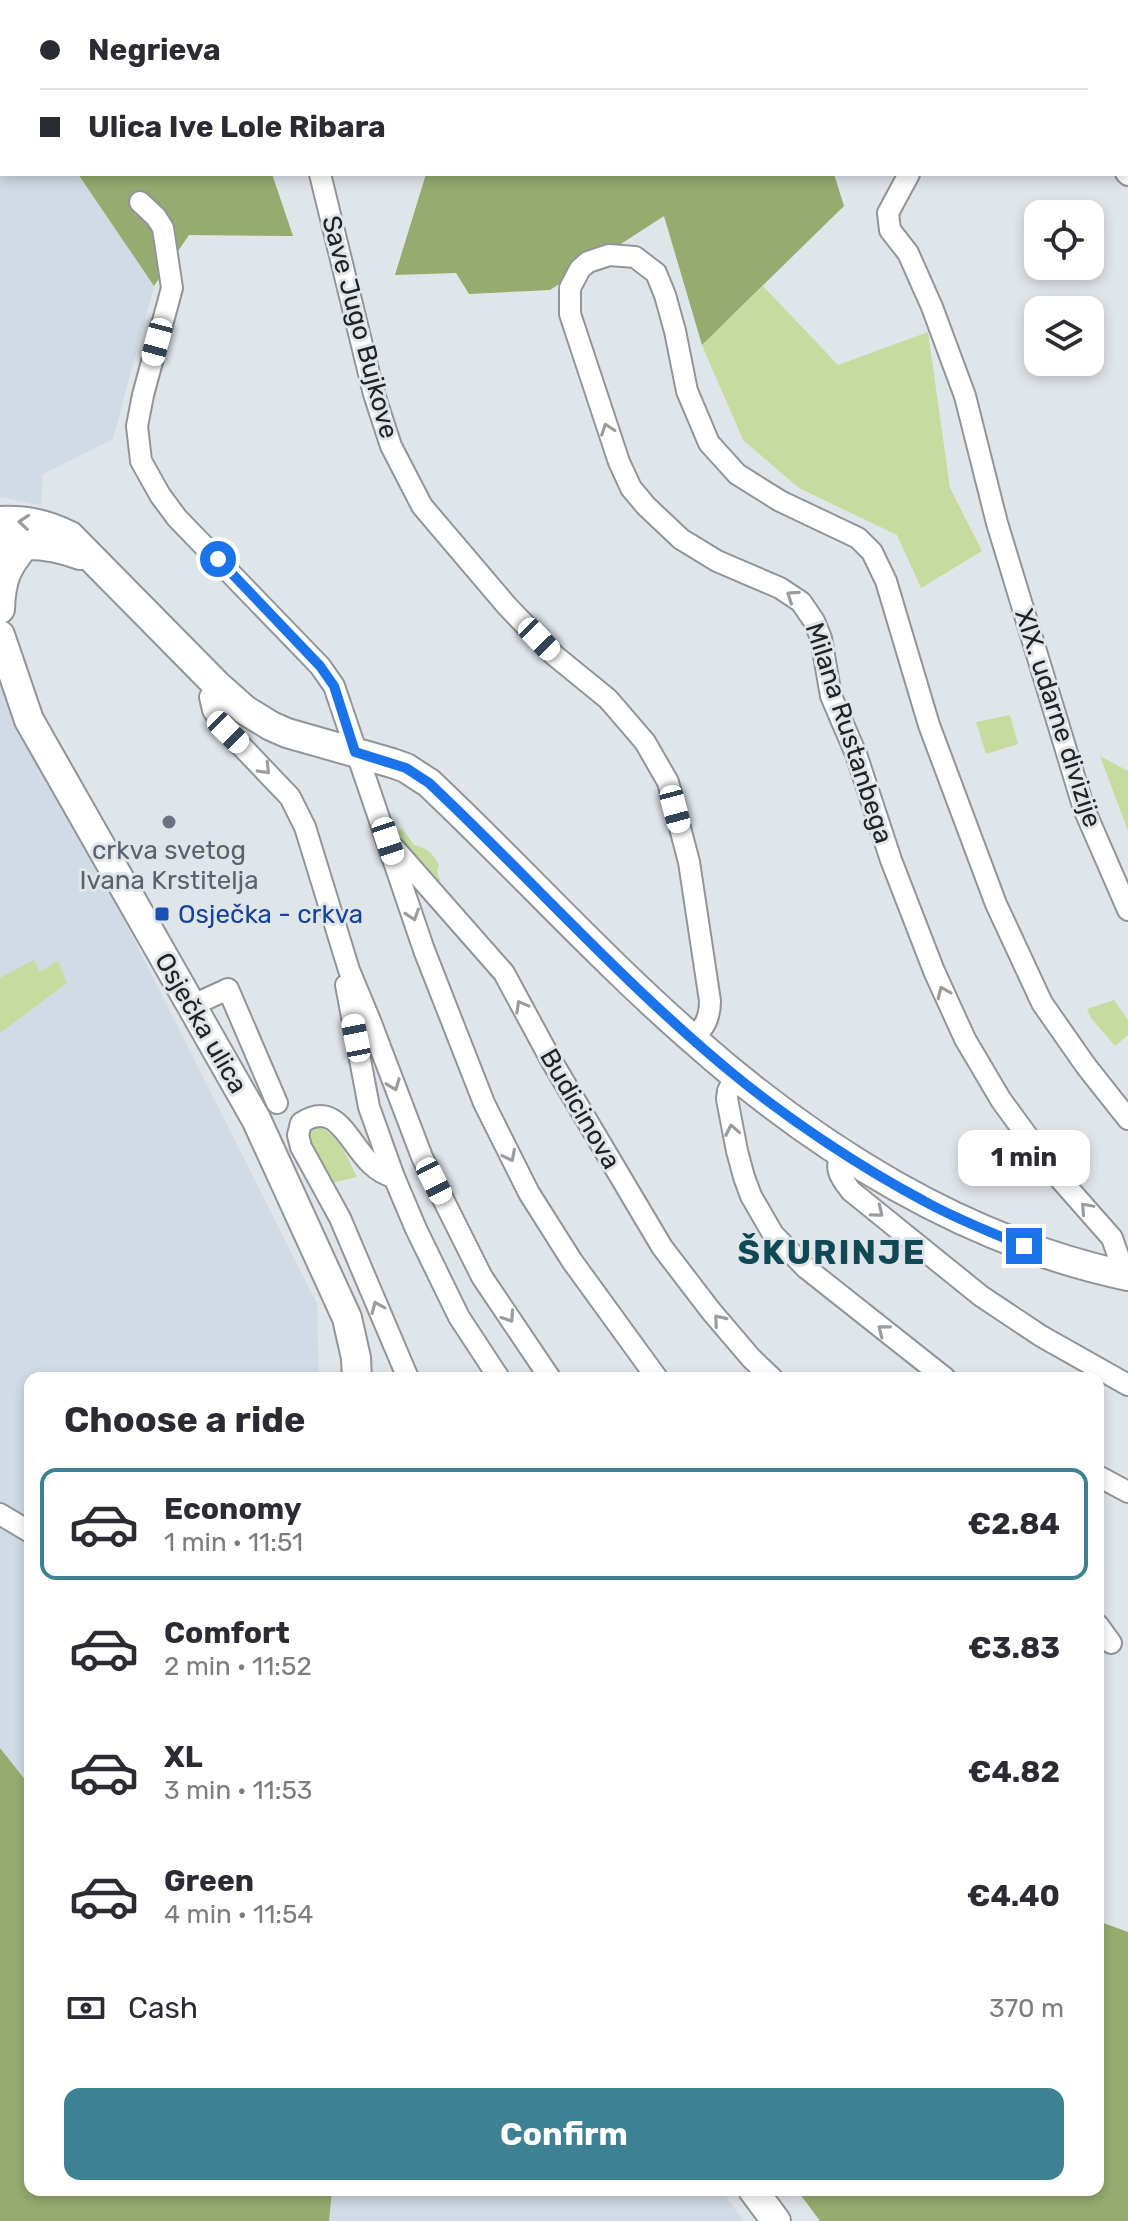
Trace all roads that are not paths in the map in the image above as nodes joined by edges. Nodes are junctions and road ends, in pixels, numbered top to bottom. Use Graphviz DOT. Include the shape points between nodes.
graph roads {
  1 [pos="320,176"];
  2 [pos="908,176"];
  3 [pos="140,202"];
  4 [pos="0,521"];
  5 [pos="13,547"];
  6 [pos="92,560"];
  7 [pos="0,609"];
  8 [pos="0,635"];
  9 [pos="218,686"];
  10 [pos="355,752"];
  11 [pos="388,841"];
  12 [pos="1128,910"];
  13 [pos="349,970"];
  14 [pos="204,1000"];
  15 [pos="692,1039"];
  16 [pos="256,1053"];
  17 [pos="237,1064"];
  18 [pos="735,1076"];
  19 [pos="277,1103"];
  20 [pos="1128,1119"];
  21 [pos="843,1153"];
  22 [pos="394,1177"];
  23 [pos="1123,1275"];
  24 [pos="361,1371"];
  25 [pos="405,1372"];
  26 [pos="495,1372"];
  27 [pos="546,1372"];
  28 [pos="653,1372"];
  29 [pos="766,1372"];
  30 [pos="937,1372"];
  31 [pos="1128,1385"];
  32 [pos="1104,1479"];
  33 [pos="1128,1492"];
  34 [pos="0,1514"];
  35 [pos="24,1528"];
  36 [pos="1104,1633"];
  37 [pos="1111,1643"];
  38 [pos="757,2196"];
  39 [pos="776,2221"];
  1 -- 15 [label="street, Save Jugo Bujkove" via="374,394 391,446 422,506 554,655 608,699 645,742 668,782 689,862 710,1001 706,1023"];
  2 -- 12 [label="street, XIX. udarne divizije" via="888,213 890,230 908,253 965,396 997,523 1084,809"];
  3 -- 10 [label="street" via="163,228 172,288 137,426 141,461 177,518 320,666 334,686"];
  6 -- 4 [label="street, one-way" via="70,536 50,526"];
  5 -- 6 [label="street" via="48,545"];
  5 -- 7 [label="street"];
  6 -- 9 [label="street"];
  8 -- 24 [label="street, Osječka ulica" via="29,720 256,1119 347,1318"];
  9 -- 10 [label="street" via="271,726"];
  9 -- 13 [label="street, one-way" via="210,697 213,710 290,797 305,827"];
  10 -- 11 [label="street"];
  10 -- 15 [label="street" via="406,768 429,783"];
  11 -- 28 [label="street, one-way" via="484,1103 529,1193"];
  29 -- 11 [label="street, Budicinova, one-way" via="662,1247 504,973"];
  13 -- 22 [label="street" via="345,982 369,1107"];
  13 -- 27 [label="street, one-way" via="428,1170 482,1277"];
  14 -- 16 [label="street" via="228,989"];
  15 -- 18 [label="street"];
  16 -- 17 [label="street"];
  16 -- 19 [label="street"];
  18 -- 21 [label="street"];
  30 -- 18 [label="street, one-way" via="806,1268 773,1234 751,1196 737,1151 727,1099"];
  23 -- 20 [label="street, Milana Rustanbega, one-way" via="1112,1238 1044,1159 965,1039 923,944 831,696 821,638 810,613 780,588 681,539 631,488 570,314 570,288 588,262 609,255 635,257 656,273 687,391 709,443 737,474 858,538 872,552 996,904 1042,1003"];
  21 -- 23 [label="street" via="924,1202 978,1227 1070,1262"];
  21 -- 31 [label="street, one-way" via="838,1175 851,1191 981,1296"];
  25 -- 22 [label="street, one-way" via="340,1218 301,1147 301,1123 316,1115 334,1119 374,1169"];
  22 -- 26 [label="street" via="459,1317"];
  32 -- 33 [label="street"];
  34 -- 35 [label="street"];
  36 -- 37 [label="street"];
  38 -- 39 [label="street"];
}
